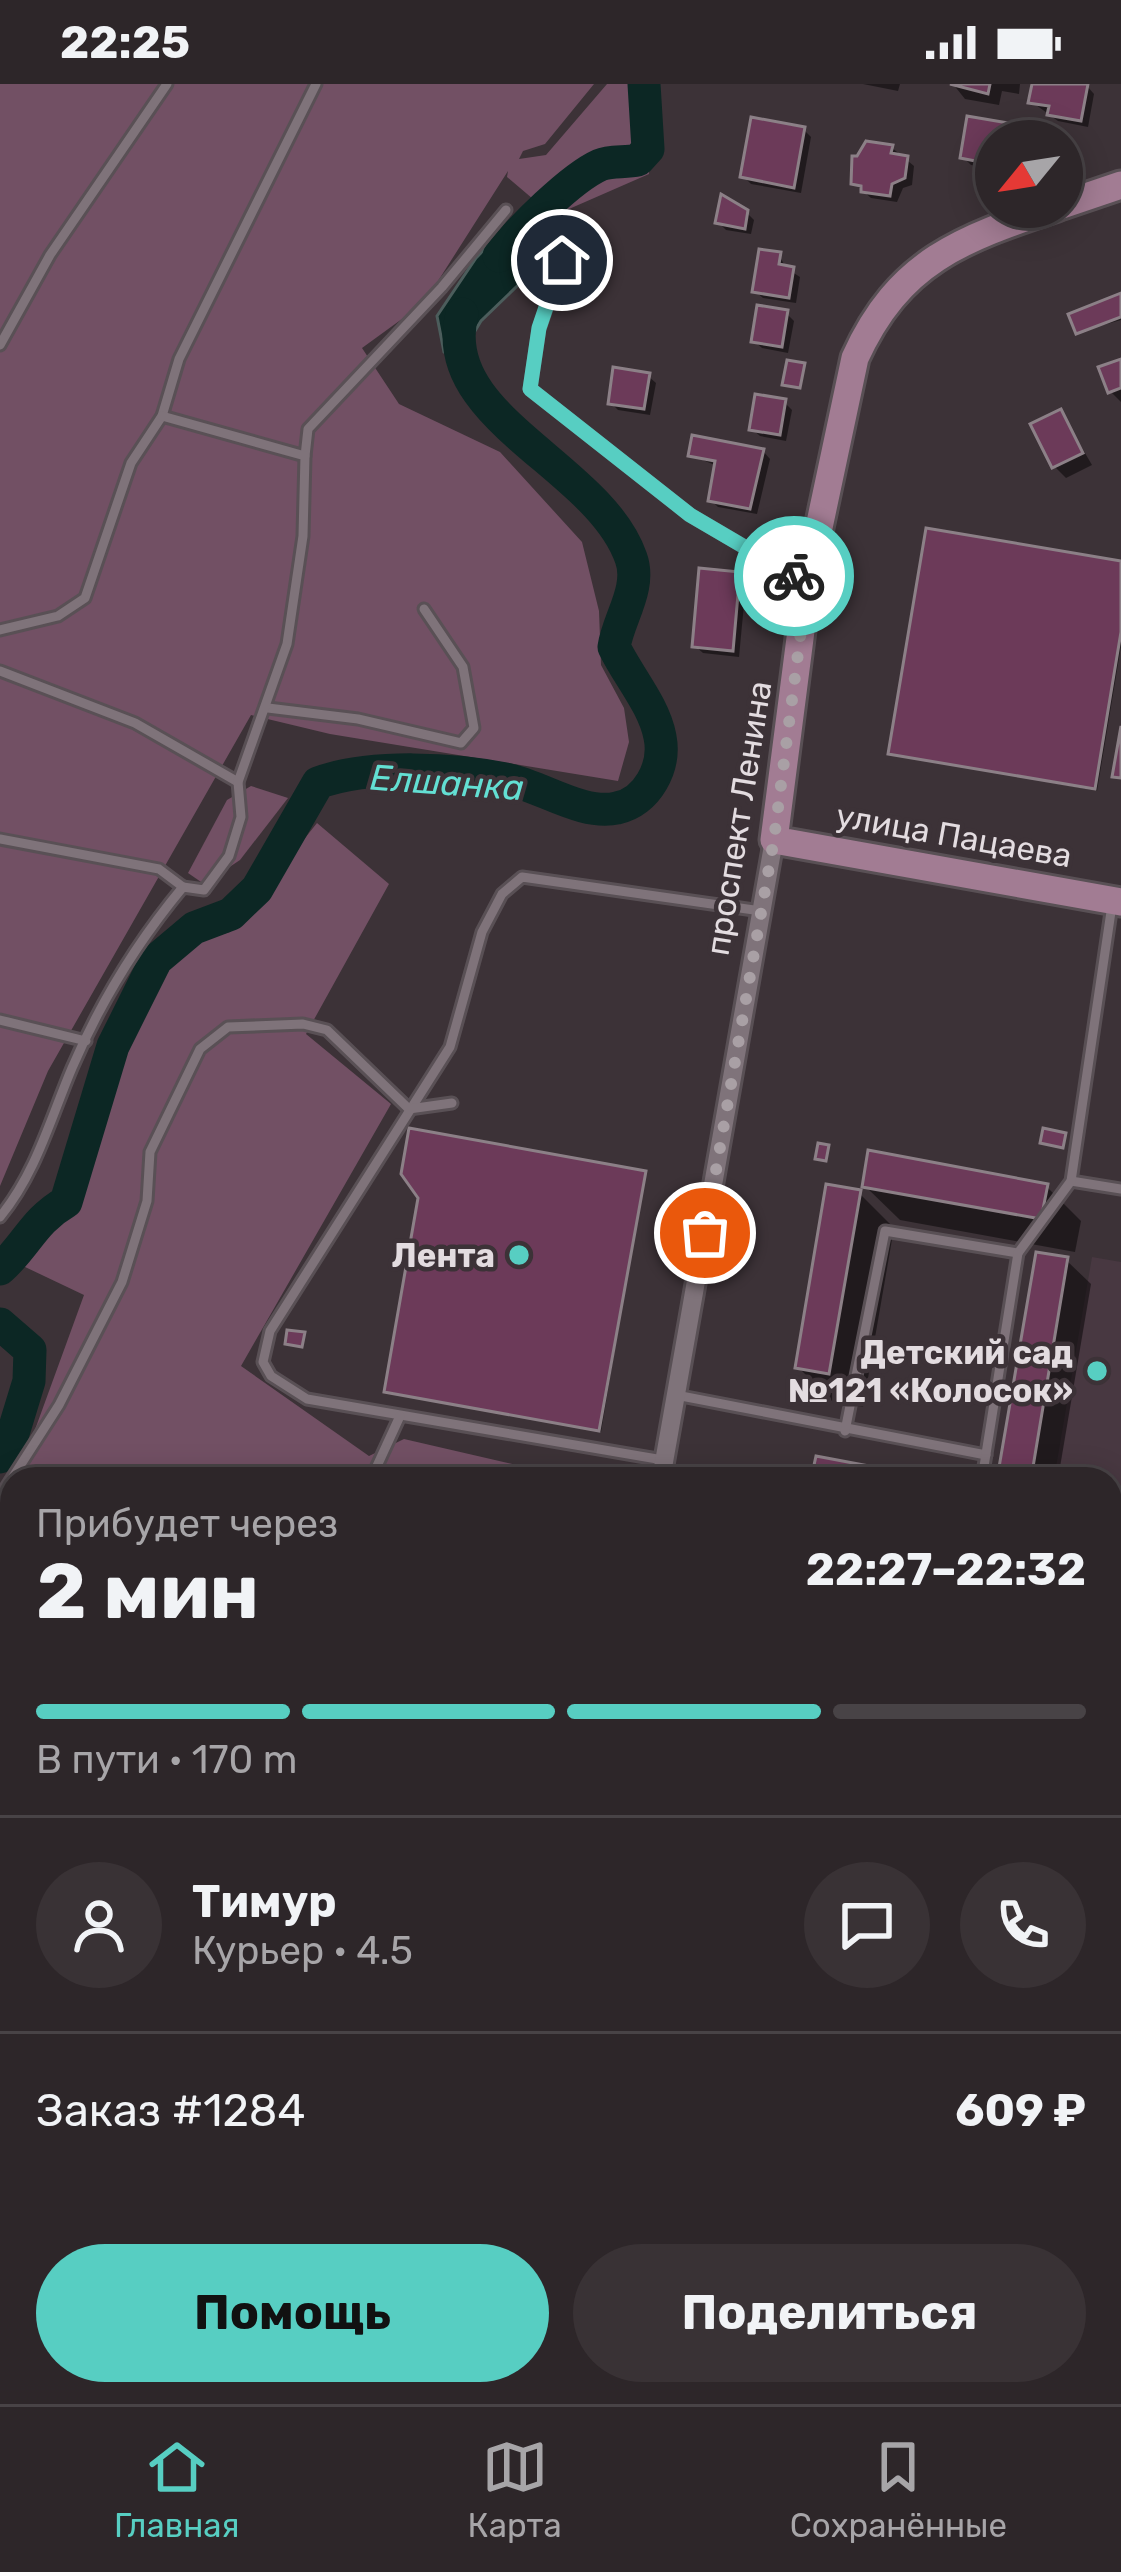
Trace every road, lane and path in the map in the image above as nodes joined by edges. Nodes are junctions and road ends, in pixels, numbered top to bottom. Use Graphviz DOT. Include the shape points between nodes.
graph roads {
  1 [pos="167,84"];
  2 [pos="316,84"];
  3 [pos="1121,185"];
  4 [pos="1083,198"];
  5 [pos="506,210"];
  6 [pos="999,228"];
  7 [pos="600,238"];
  8 [pos="0,345"];
  9 [pos="162,416"];
  10 [pos="304,456"];
  11 [pos="807,584"];
  12 [pos="424,609"];
  13 [pos="0,630"];
  14 [pos="0,671"];
  15 [pos="268,707"];
  16 [pos="238,782"];
  17 [pos="0,839"];
  18 [pos="774,839"];
  19 [pos="182,886"];
  20 [pos="1117,901"];
  21 [pos="761,911"];
  22 [pos="0,1020"];
  23 [pos="86,1041"];
  24 [pos="452,1103"];
  25 [pos="409,1109"];
  26 [pos="1072,1181"];
  27 [pos="1121,1189"];
  28 [pos="0,1197"];
  29 [pos="14,1200"];
  30 [pos="0,1217"];
  31 [pos="1018,1253"];
  32 [pos="676,1395"];
  33 [pos="400,1416"];
  34 [pos="845,1431"];
  35 [pos="986,1455"];
  36 [pos="19,1467"];
  37 [pos="377,1467"];
  38 [pos="653,1467"];
  39 [pos="663,1467"];
  40 [pos="984,1467"];
  1 -- 8 [label="lane" via="82,204"];
  2 -- 9 [label="lane" via="179,359"];
  3 -- 4 [label="street, проспект Ленина"];
  5 -- 10 [label="lane" via="308,429"];
  6 -- 11 [label="street, проспект Ленина" via="956,244 895,289 871,323 855,358"];
  7 -- 11 [label="lane" via="562,260 530,389 690,515"];
  9 -- 10 [label="lane"];
  9 -- 13 [label="lane" via="130,463 85,598 58,616"];
  10 -- 15 [label="lane" via="300,557"];
  11 -- 18 [label="street, проспект Ленина"];
  12 -- 15 [label="lane" via="463,667 474,728 461,742"];
  14 -- 16 [label="lane" via="135,724"];
  15 -- 16 [label="lane"];
  16 -- 19 [label="lane" via="242,817 229,856 204,890"];
  17 -- 19 [label="lane" via="159,869"];
  18 -- 20 [label="street, улица Пацаева"];
  18 -- 21 [label="street, проспект Ленина"];
  19 -- 23 [label="lane" via="143,935"];
  20 -- 26 [label="lane"];
  21 -- 25 [label="lane" via="522,877 502,894 482,932 450,1047"];
  21 -- 32 [label="street, проспект Ленина"];
  22 -- 23 [label="lane"];
  23 -- 29 [label="lane"];
  24 -- 25 [label="lane"];
  25 -- 33 [label="lane" via="270,1331 262,1362 307,1399"];
  25 -- 36 [label="lane" via="327,1030 229,1027 200,1049 149,1152 147,1201 122,1282"];
  26 -- 27 [label="lane"];
  26 -- 31 [label="lane"];
  28 -- 29 [label="lane"];
  29 -- 30 [label="lane"];
  31 -- 34 [label="lane" via="885,1231"];
  31 -- 35 [label="lane"];
  32 -- 34 [label="lane"];
  32 -- 39 [label="street, проспект Ленина"];
  33 -- 37 [label="lane"];
  33 -- 38 [label="lane"];
  34 -- 35 [label="lane"];
  35 -- 40 [label="lane"];
}
